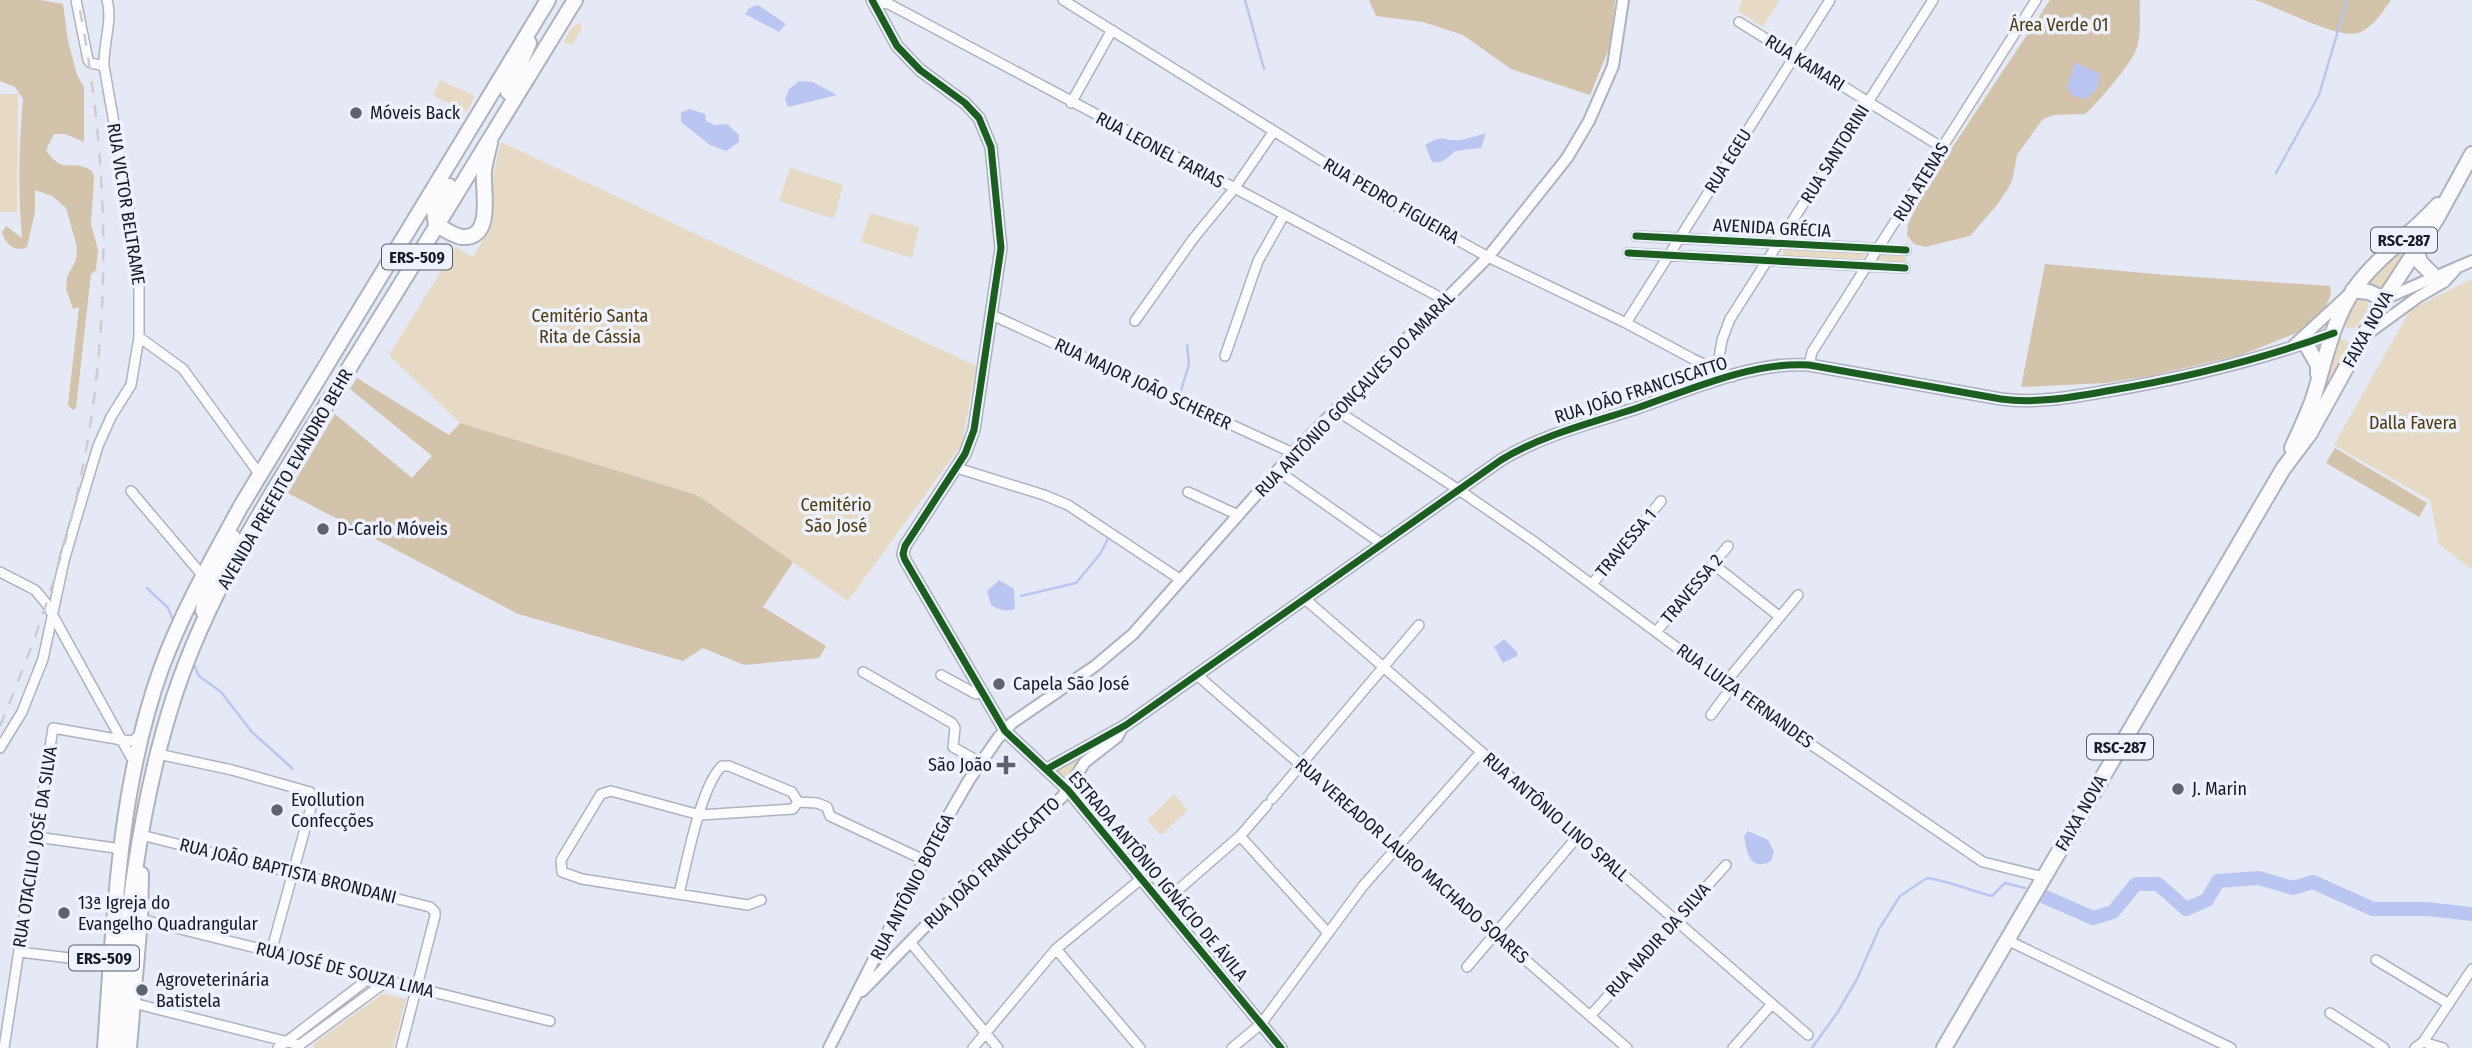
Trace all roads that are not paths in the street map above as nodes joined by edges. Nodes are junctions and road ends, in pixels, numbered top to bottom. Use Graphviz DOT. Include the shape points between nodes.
graph roads {
  1 [pos="76,0"];
  2 [pos="107,0"];
  3 [pos="575,0"];
  4 [pos="1063,0"];
  5 [pos="1623,0"];
  6 [pos="1830,0"];
  7 [pos="1933,0"];
  8 [pos="2036,0"];
  9 [pos="873,3"];
  10 [pos="544,6"];
  11 [pos="1739,22"];
  12 [pos="1112,30"];
  13 [pos="1794,57"];
  14 [pos="104,66"];
  15 [pos="1868,102"];
  16 [pos="1071,103"];
  17 [pos="1274,131"];
  18 [pos="491,135"];
  19 [pos="1943,148"];
  20 [pos="2472,154"];
  21 [pos="2453,188"];
  22 [pos="1234,189"];
  23 [pos="1284,215"];
  24 [pos="436,225"];
  25 [pos="1636,236"];
  26 [pos="1679,238"];
  27 [pos="1779,243"];
  28 [pos="1878,249"];
  29 [pos="2416,249"];
  30 [pos="1906,250"];
  31 [pos="1628,253"];
  32 [pos="1669,255"];
  33 [pos="1488,257"];
  34 [pos="1768,260"];
  35 [pos="2472,261"];
  36 [pos="1867,265"];
  37 [pos="1905,268"];
  38 [pos="2455,270"];
  39 [pos="2435,277"];
  40 [pos="2353,290"];
  41 [pos="2384,299"];
  42 [pos="1445,300"];
  43 [pos="992,315"];
  44 [pos="1135,321"];
  45 [pos="1626,323"];
  46 [pos="2334,333"];
  47 [pos="139,337"];
  48 [pos="2364,337"];
  49 [pos="2299,345"];
  50 [pos="1225,356"];
  51 [pos="1809,365"];
  52 [pos="1717,370"];
  53 [pos="1732,377"];
  54 [pos="2318,381"];
  55 [pos="1708,384"];
  56 [pos="1336,410"];
  57 [pos="1293,453"];
  58 [pos="957,468"];
  59 [pos="2283,469"];
  60 [pos="1278,471"];
  61 [pos="261,475"];
  62 [pos="1460,490"];
  63 [pos="131,491"];
  64 [pos="1188,492"];
  65 [pos="1661,501"];
  66 [pos="1238,515"];
  67 [pos="229,529"];
  68 [pos="1382,544"];
  69 [pos="1728,546"];
  70 [pos="1713,564"];
  71 [pos="0,572"];
  72 [pos="203,576"];
  73 [pos="1181,580"];
  74 [pos="1592,584"];
  75 [pos="1798,595"];
  76 [pos="1305,599"];
  77 [pos="53,616"];
  78 [pos="1780,617"];
  79 [pos="1419,625"];
  80 [pos="201,626"];
  81 [pos="1656,632"];
  82 [pos="1384,667"];
  83 [pos="863,672"];
  84 [pos="941,675"];
  85 [pos="1197,675"];
  86 [pos="1728,686"];
  87 [pos="982,692"];
  88 [pos="1711,715"];
  89 [pos="112,721"];
  90 [pos="1122,728"];
  91 [pos="1005,731"];
  92 [pos="134,735"];
  93 [pos="104,737"];
  94 [pos="0,748"];
  95 [pos="1481,752"];
  96 [pos="159,754"];
  97 [pos="981,763"];
  98 [pos="1301,765"];
  99 [pos="1047,769"];
  100 [pos="1068,790"];
  101 [pos="798,802"];
  102 [pos="700,815"];
  103 [pos="141,835"];
  104 [pos="1240,836"];
  105 [pos="1578,836"];
  106 [pos="37,837"];
  107 [pos="115,848"];
  108 [pos="1397,848"];
  109 [pos="138,852"];
  110 [pos="924,860"];
  111 [pos="1726,865"];
  112 [pos="293,873"];
  113 [pos="2043,877"];
  114 [pos="1142,879"];
  115 [pos="679,894"];
  116 [pos="761,900"];
  117 [pos="1162,904"];
  118 [pos="140,919"];
  119 [pos="1676,921"];
  120 [pos="1328,933"];
  121 [pos="1495,934"];
  122 [pos="2007,940"];
  123 [pos="910,943"];
  124 [pos="1056,949"];
  125 [pos="19,952"];
  126 [pos="271,952"];
  127 [pos="2376,960"];
  128 [pos="104,962"];
  129 [pos="1467,967"];
  130 [pos="2472,969"];
  131 [pos="372,977"];
  132 [pos="387,981"];
  133 [pos="416,988"];
  134 [pos="857,995"];
  135 [pos="133,1003"];
  136 [pos="1772,1004"];
  137 [pos="2449,1004"];
  138 [pos="2330,1013"];
  139 [pos="1590,1016"];
  140 [pos="550,1021"];
  141 [pos="1261,1024"];
  142 [pos="985,1032"];
  143 [pos="1808,1035"];
  144 [pos="286,1041"];
  145 [pos="2419,1045"];
  146 [pos="298,1047"];
  147 [pos="4,1048"];
  148 [pos="96,1048"];
  149 [pos="105,1048"];
  150 [pos="116,1048"];
  151 [pos="129,1048"];
  152 [pos="278,1048"];
  153 [pos="401,1048"];
  154 [pos="829,1048"];
  155 [pos="973,1048"];
  156 [pos="998,1048"];
  157 [pos="1140,1048"];
  158 [pos="1232,1048"];
  159 [pos="1281,1048"];
  160 [pos="1627,1048"];
  161 [pos="1733,1048"];
  162 [pos="1944,1048"];
  163 [pos="2231,1048"];
  164 [pos="2384,1048"];
  165 [pos="2443,1048"];
  1 -- 14 [label="street, RUA VICTOR BELTRAME" via="88,60"];
  2 -- 14 [label="street"];
  3 -- 18 [label="highway, AVENIDA PREFEITO EVANDRO BEHR / ERS-509"];
  4 -- 12 [label="street, RUA PEDRO FIGUEIRA"];
  5 -- 33 [label="street, RUA ANTÔNIO GONÇALVES DO AMARAL" via="1613,66 1589,121 1567,158"];
  6 -- 13 [label="street, RUA EGEU"];
  7 -- 15 [label="street, RUA SANTORINI"];
  8 -- 19 [label="street, RUA ATENAS"];
  9 -- 16 [label="street, RUA LEONEL FARIAS" via="889,4"];
  9 -- 43 [label="street" via="891,39 906,56 965,103 985,129 1001,234"];
  10 -- 24 [label="highway" via="512,86 434,209"];
  10 -- 61 [label="highway, AVENIDA PREFEITO EVANDRO BEHR / ERS-509"];
  11 -- 13 [label="street, RUA KAMARI"];
  12 -- 16 [label="street"];
  12 -- 17 [label="street, RUA PEDRO FIGUEIRA"];
  13 -- 15 [label="street, RUA KAMARI"];
  13 -- 26 [label="street, RUA EGEU"];
  14 -- 47 [label="street, RUA VICTOR BELTRAME" via="139,275"];
  15 -- 19 [label="street, RUA KAMARI"];
  15 -- 27 [label="street, RUA SANTORINI"];
  16 -- 22 [label="street, RUA LEONEL FARIAS"];
  17 -- 22 [label="street"];
  17 -- 33 [label="street, RUA PEDRO FIGUEIRA"];
  18 -- 24 [label="highway, AVENIDA PREFEITO EVANDRO BEHR / ERS-509"];
  18 -- 24 [label="highway" via="482,224 472,235 461,237"];
  19 -- 28 [label="street, RUA ATENAS"];
  20 -- 21 [label="highway, FAIXA NOVA / RSC-287"];
  21 -- 29 [label="highway, FAIXA NOVA / RSC-287"];
  21 -- 40 [label="highway, FAIXA NOVA / RSC-287"];
  22 -- 23 [label="street, RUA LEONEL FARIAS"];
  22 -- 44 [label="street"];
  23 -- 42 [label="street, RUA LEONEL FARIAS"];
  23 -- 50 [label="street" via="1258,261"];
  24 -- 80 [label="highway, AVENIDA PREFEITO EVANDRO BEHR / ERS-509" via="267,502"];
  25 -- 26 [label="street, AVENIDA GRÉCIA"];
  26 -- 27 [label="street, AVENIDA GRÉCIA"];
  26 -- 32 [label="street, RUA EGEU"];
  27 -- 28 [label="street, AVENIDA GRÉCIA"];
  27 -- 34 [label="street, RUA SANTORINI"];
  28 -- 30 [label="street, AVENIDA GRÉCIA"];
  28 -- 36 [label="street, RUA ATENAS"];
  29 -- 39 [label="highway" via="2420,262"];
  29 -- 41 [label="highway, FAIXA NOVA / RSC-287"];
  31 -- 32 [label="street, AVENIDA GRÉCIA"];
  32 -- 34 [label="street, AVENIDA GRÉCIA"];
  32 -- 45 [label="street, RUA EGEU"];
  33 -- 42 [label="street, RUA ANTÔNIO GONÇALVES DO AMARAL"];
  33 -- 45 [label="street, RUA PEDRO FIGUEIRA"];
  34 -- 36 [label="street, AVENIDA GRÉCIA"];
  34 -- 52 [label="street, RUA SANTORINI" via="1725,328"];
  35 -- 38 [label="street"];
  36 -- 37 [label="street, AVENIDA GRÉCIA"];
  36 -- 51 [label="street, RUA ATENAS" via="1812,352"];
  38 -- 39 [label="street"];
  38 -- 48 [label="street"];
  39 -- 41 [label="street"];
  40 -- 41 [label="highway"];
  40 -- 46 [label="highway, FAIXA NOVA / RSC-287"];
  40 -- 49 [label="street, RUA JOÃO FRANCISCATTO"];
  41 -- 48 [label="highway, FAIXA NOVA / RSC-287"];
  42 -- 56 [label="street, RUA ANTÔNIO GONÇALVES DO AMARAL"];
  43 -- 57 [label="street, RUA MAJOR JOÃO SCHERER"];
  43 -- 58 [label="street" via="974,430"];
  45 -- 52 [label="street, RUA PEDRO FIGUEIRA"];
  46 -- 48 [label="highway"];
  46 -- 49 [label="street, RUA JOÃO FRANCISCATTO"];
  46 -- 54 [label="highway, FAIXA NOVA / RSC-287"];
  47 -- 61 [label="street" via="183,369"];
  47 -- 77 [label="street, RUA VICTOR BELTRAME" via="131,385 98,446 76,516"];
  48 -- 59 [label="highway, FAIXA NOVA / RSC-287" via="2310,433"];
  49 -- 51 [label="street, RUA JOÃO FRANCISCATTO" via="2192,376 2032,400 2001,400"];
  49 -- 54 [label="highway" via="2318,365"];
  51 -- 53 [label="street, RUA JOÃO FRANCISCATTO" via="1782,365"];
  52 -- 53 [label="street, RUA PEDRO FIGUEIRA"];
  52 -- 55 [label="street, RUA SANTORINI"];
  53 -- 55 [label="street, RUA JOÃO FRANCISCATTO"];
  54 -- 59 [label="highway, FAIXA NOVA / RSC-287"];
  55 -- 62 [label="street, RUA JOÃO FRANCISCATTO" via="1526,445"];
  56 -- 57 [label="street, RUA ANTÔNIO GONÇALVES DO AMARAL"];
  56 -- 62 [label="street, RUA LUIZA FERNANDES"];
  57 -- 60 [label="street, RUA ANTÔNIO GONÇALVES DO AMARAL"];
  58 -- 73 [label="street" via="1056,500"];
  58 -- 87 [label="street, ESTRADA ANTÔNIO IGNÁCIO DE ÁVILA" via="903,554"];
  59 -- 113 [label="highway, FAIXA NOVA / RSC-287"];
  60 -- 66 [label="street, RUA ANTÔNIO GONÇALVES DO AMARAL"];
  60 -- 68 [label="street"];
  61 -- 67 [label="highway, AVENIDA PREFEITO EVANDRO BEHR / ERS-509"];
  62 -- 68 [label="street, RUA JOÃO FRANCISCATTO"];
  62 -- 74 [label="street, RUA LUIZA FERNANDES"];
  63 -- 72 [label="street"];
  64 -- 66 [label="street"];
  65 -- 74 [label="street, TRAVESSA 1"];
  66 -- 73 [label="street, RUA ANTÔNIO GONÇALVES DO AMARAL"];
  67 -- 72 [label="highway, AVENIDA PREFEITO EVANDRO BEHR / ERS-509"];
  67 -- 80 [label="highway" via="233,540 206,593"];
  68 -- 76 [label="street, RUA JOÃO FRANCISCATTO"];
  69 -- 70 [label="street, TRAVESSA 2"];
  70 -- 78 [label="street"];
  70 -- 81 [label="street, TRAVESSA 2"];
  71 -- 77 [label="street" via="35,590"];
  72 -- 92 [label="highway, AVENIDA PREFEITO EVANDRO BEHR / ERS-509"];
  73 -- 91 [label="street, RUA ANTÔNIO GONÇALVES DO AMARAL" via="1133,634"];
  74 -- 81 [label="street, RUA LUIZA FERNANDES"];
  75 -- 78 [label="street"];
  76 -- 82 [label="street, RUA ANTÔNIO LINO SPALL"];
  76 -- 85 [label="street, RUA JOÃO FRANCISCATTO"];
  77 -- 89 [label="street"];
  77 -- 94 [label="street, RUA VICTOR BELTRAME" via="43,659 22,712"];
  78 -- 86 [label="street"];
  79 -- 82 [label="street"];
  80 -- 96 [label="highway, AVENIDA PREFEITO EVANDRO BEHR / ERS-509"];
  81 -- 86 [label="street, RUA LUIZA FERNANDES"];
  82 -- 95 [label="street, RUA ANTÔNIO LINO SPALL"];
  82 -- 98 [label="street"];
  83 -- 97 [label="street" via="951,723 955,728 953,747"];
  84 -- 87 [label="street" via="976,694"];
  85 -- 90 [label="street, RUA JOÃO FRANCISCATTO"];
  85 -- 98 [label="street, RUA VEREADOR LAURO MACHADO SOARES"];
  86 -- 88 [label="street"];
  86 -- 113 [label="street, RUA LUIZA FERNANDES" via="1983,862"];
  87 -- 91 [label="street, ESTRADA ANTÔNIO IGNÁCIO DE ÁVILA"];
  89 -- 92 [label="street"];
  89 -- 93 [label="street"];
  90 -- 99 [label="street, RUA JOÃO FRANCISCATTO"];
  90 -- 100 [label="street, RUA JOÃO FRANCISCATTO" via="1085,762"];
  91 -- 97 [label="street, RUA ANTÔNIO BOTEGA"];
  91 -- 99 [label="street, ESTRADA ANTÔNIO IGNÁCIO DE ÁVILA"];
  92 -- 93 [label="street"];
  92 -- 107 [label="highway, ERS-509"];
  92 -- 149 [label="highway, AVENIDA PREFEITO EVANDRO BEHR / ERS-509"];
  93 -- 106 [label="street, RUA OTACILIO JOSÉ DA SILVA" via="53,728"];
  95 -- 105 [label="street, RUA ANTÔNIO LINO SPALL"];
  95 -- 108 [label="street"];
  96 -- 103 [label="highway, AVENIDA PREFEITO EVANDRO BEHR / ERS-509"];
  96 -- 112 [label="street" via="310,792 313,800"];
  97 -- 110 [label="street, RUA ANTÔNIO BOTEGA"];
  98 -- 104 [label="street"];
  98 -- 108 [label="street, RUA VEREADOR LAURO MACHADO SOARES"];
  99 -- 100 [label="street, ESTRADA ANTÔNIO IGNÁCIO DE ÁVILA"];
  100 -- 114 [label="street, ESTRADA ANTÔNIO IGNÁCIO DE ÁVILA"];
  100 -- 123 [label="street, RUA JOÃO FRANCISCATTO"];
  101 -- 102 [label="street" via="793,809"];
  101 -- 102 [label="street" via="792,792 722,766"];
  101 -- 110 [label="street" via="827,807 830,816"];
  102 -- 115 [label="street"];
  102 -- 115 [label="street" via="606,792 561,860 562,873 568,876"];
  103 -- 109 [label="highway, AVENIDA PREFEITO EVANDRO BEHR / ERS-509"];
  103 -- 112 [label="street, RUA JOÃO BAPTISTA BRONDANI"];
  104 -- 117 [label="street"];
  104 -- 120 [label="street"];
  105 -- 119 [label="street, RUA ANTÔNIO LINO SPALL"];
  105 -- 121 [label="street"];
  106 -- 107 [label="street"];
  106 -- 125 [label="street, RUA OTACILIO JOSÉ DA SILVA"];
  107 -- 128 [label="highway, ERS-509"];
  108 -- 120 [label="street"];
  108 -- 121 [label="street, RUA VEREADOR LAURO MACHADO SOARES"];
  109 -- 118 [label="highway, ERS-509"];
  109 -- 150 [label="highway, AVENIDA PREFEITO EVANDRO BEHR / ERS-509"];
  110 -- 134 [label="street, RUA ANTÔNIO BOTEGA"];
  111 -- 119 [label="street, RUA NADIR DA SILVA"];
  112 -- 126 [label="street"];
  112 -- 133 [label="street, RUA JOÃO BAPTISTA BRONDANI" via="433,909"];
  113 -- 122 [label="highway, FAIXA NOVA / RSC-287"];
  114 -- 117 [label="street, ESTRADA ANTÔNIO IGNÁCIO DE ÁVILA"];
  114 -- 124 [label="street"];
  115 -- 116 [label="street" via="748,905"];
  117 -- 141 [label="street, ESTRADA ANTÔNIO IGNÁCIO DE ÁVILA"];
  118 -- 126 [label="street, RUA JOSÉ DE SOUZA LIMA"];
  118 -- 135 [label="highway, ERS-509"];
  119 -- 136 [label="street, RUA ANTÔNIO LINO SPALL"];
  119 -- 139 [label="street, RUA NADIR DA SILVA"];
  120 -- 141 [label="street"];
  121 -- 129 [label="street"];
  121 -- 139 [label="street, RUA VEREADOR LAURO MACHADO SOARES"];
  122 -- 162 [label="highway, FAIXA NOVA / RSC-287"];
  122 -- 163 [label="street"];
  123 -- 134 [label="street, RUA JOÃO FRANCISCATTO"];
  123 -- 142 [label="street"];
  124 -- 142 [label="street"];
  124 -- 157 [label="street"];
  125 -- 128 [label="street"];
  125 -- 147 [label="street, RUA OTACILIO JOSÉ DA SILVA"];
  126 -- 131 [label="street, RUA JOSÉ DE SOUZA LIMA"];
  127 -- 137 [label="street"];
  128 -- 148 [label="highway, ERS-509"];
  130 -- 137 [label="street"];
  131 -- 132 [label="street, RUA JOSÉ DE SOUZA LIMA"];
  131 -- 144 [label="street"];
  132 -- 133 [label="street, RUA JOSÉ DE SOUZA LIMA"];
  132 -- 146 [label="street"];
  133 -- 140 [label="street, RUA JOSÉ DE SOUZA LIMA"];
  133 -- 153 [label="street"];
  134 -- 154 [label="street, RUA ANTÔNIO BOTEGA"];
  135 -- 144 [label="street"];
  135 -- 151 [label="highway, ERS-509"];
  136 -- 143 [label="street, RUA ANTÔNIO LINO SPALL"];
  136 -- 161 [label="street"];
  137 -- 145 [label="street"];
  138 -- 164 [label="street"];
  139 -- 160 [label="street, RUA VEREADOR LAURO MACHADO SOARES"];
  141 -- 158 [label="street"];
  141 -- 159 [label="street, ESTRADA ANTÔNIO IGNÁCIO DE ÁVILA"];
  142 -- 155 [label="street"];
  142 -- 156 [label="street"];
  144 -- 146 [label="street"];
  144 -- 152 [label="street"];
  145 -- 165 [label="street"];
}
